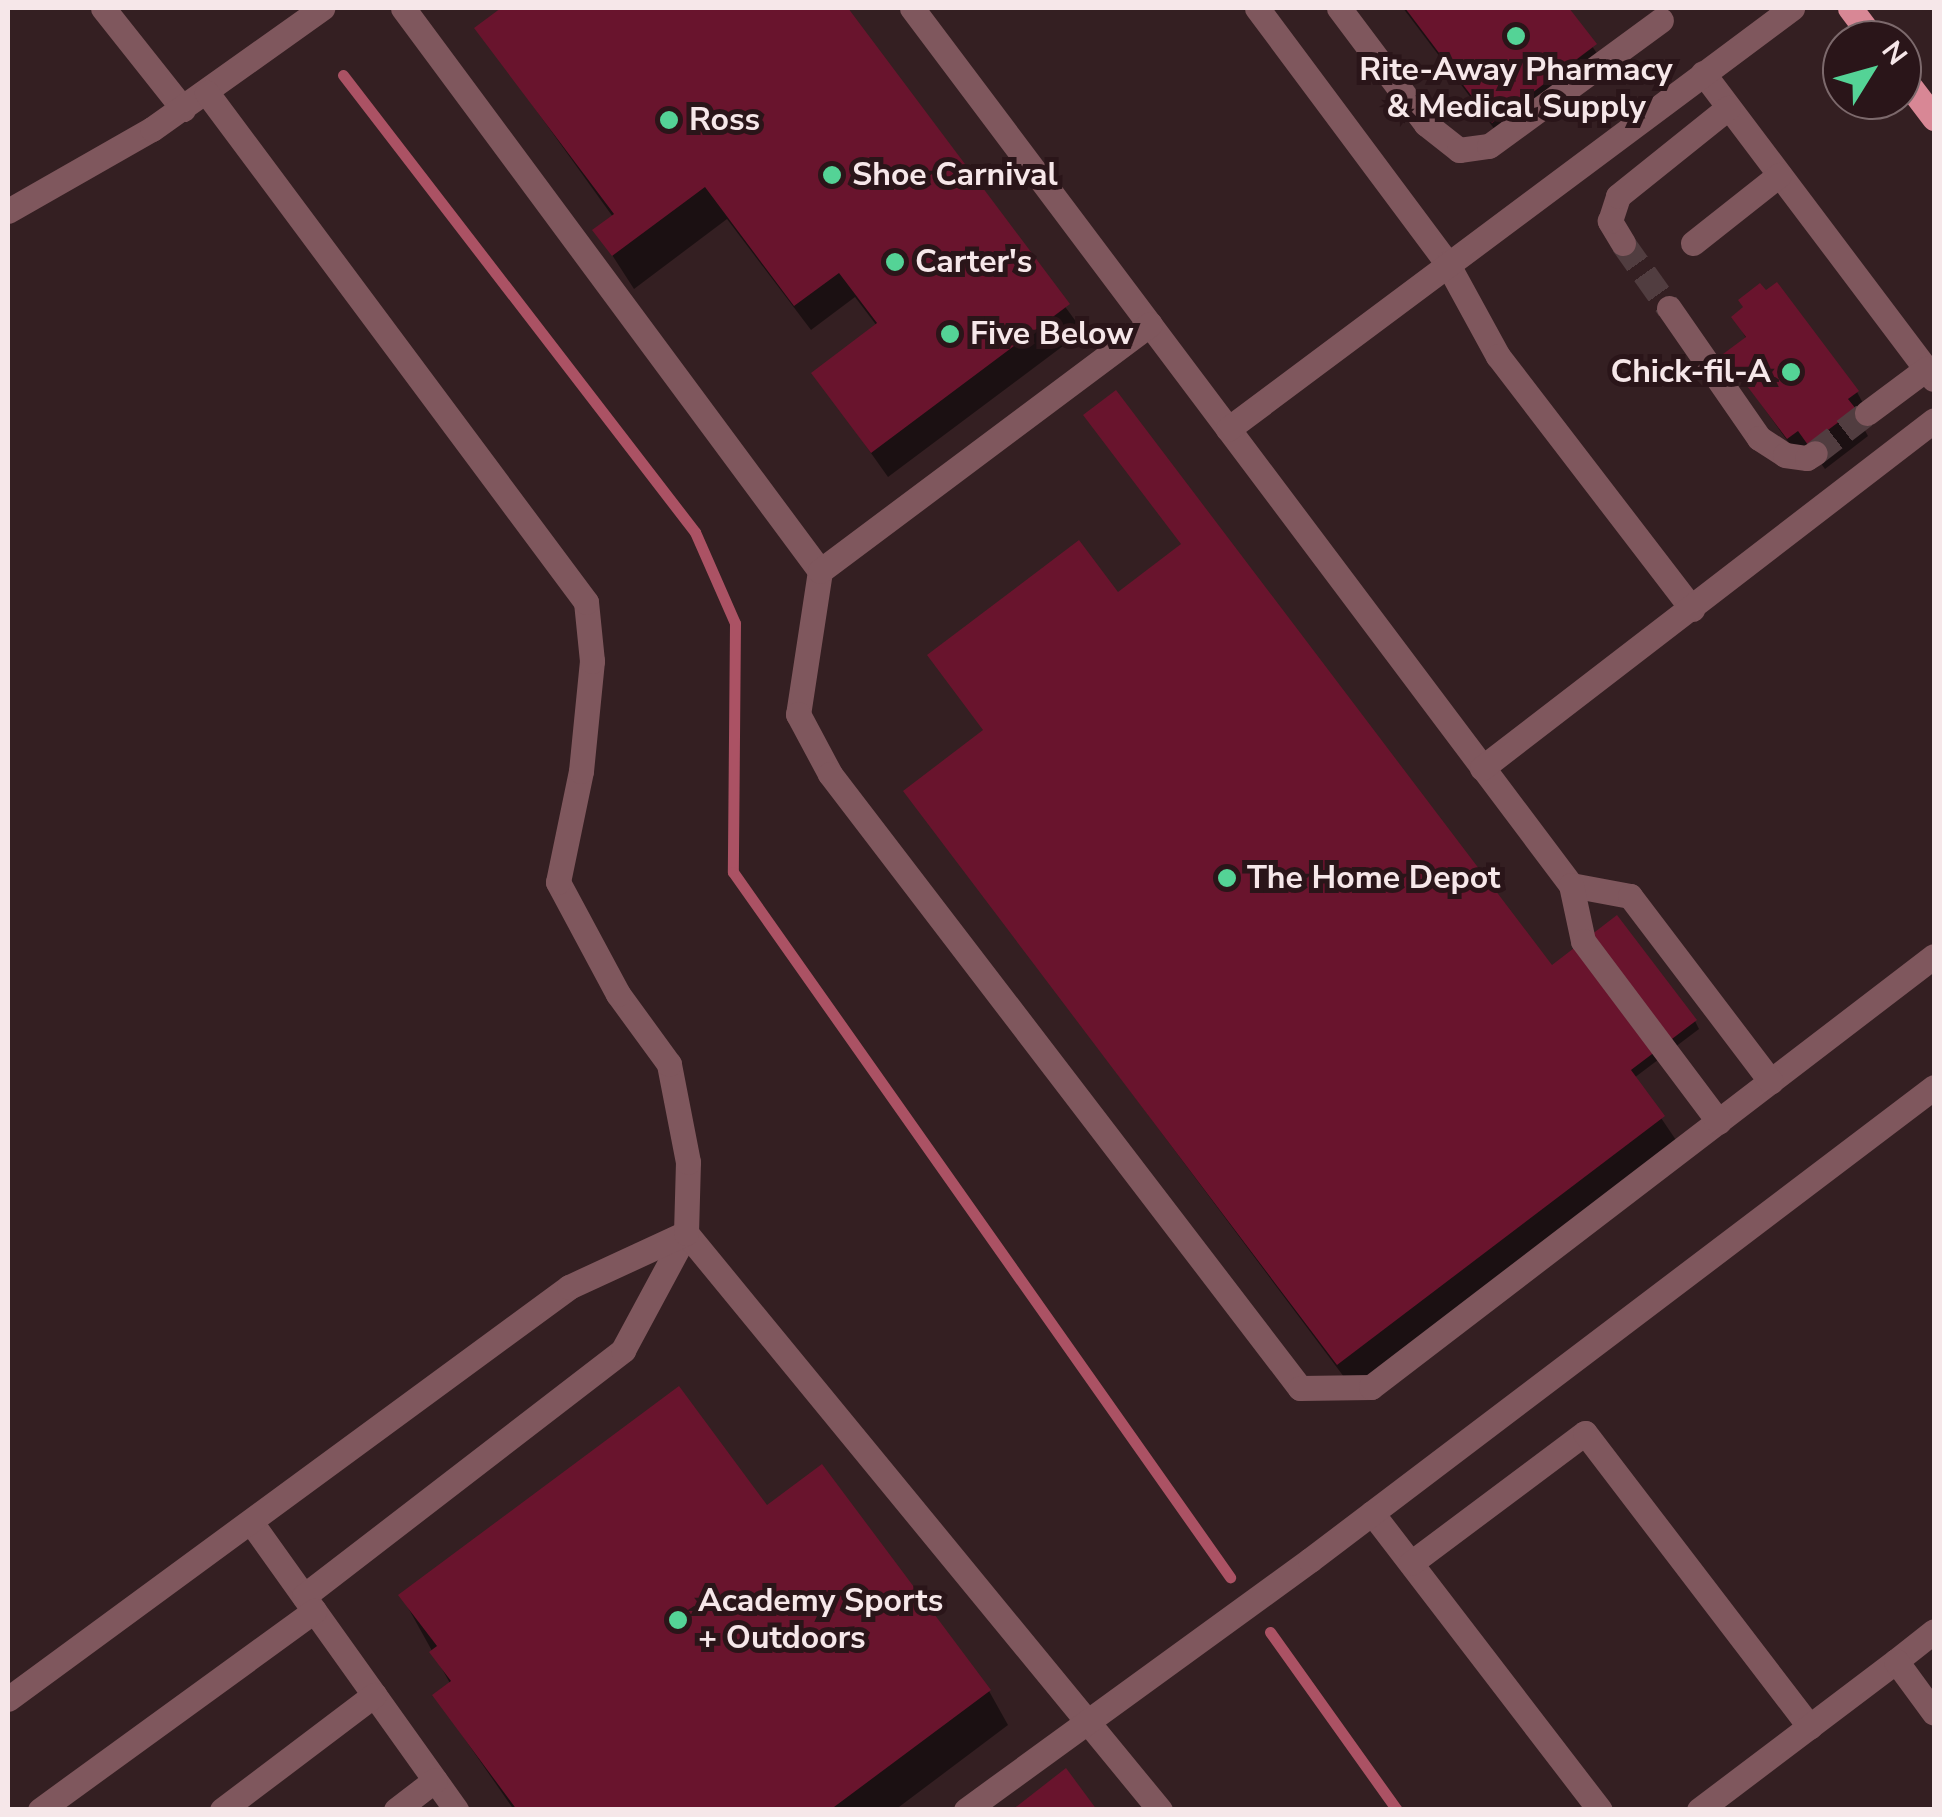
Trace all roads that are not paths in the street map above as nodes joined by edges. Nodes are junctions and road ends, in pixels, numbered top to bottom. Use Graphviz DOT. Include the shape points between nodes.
graph roads {
  1 [pos="104,8"];
  2 [pos="322,8"];
  3 [pos="403,8"];
  4 [pos="912,8"];
  5 [pos="1257,8"];
  6 [pos="1339,8"];
  7 [pos="1792,8"];
  8 [pos="1662,20"];
  9 [pos="1703,73"];
  10 [pos="207,93"];
  11 [pos="1728,108"];
  12 [pos="183,109"];
  13 [pos="1778,175"];
  14 [pos="8,211"];
  15 [pos="1622,243"];
  16 [pos="1693,243"];
  17 [pos="1447,263"];
  18 [pos="1668,308"];
  19 [pos="1150,324"];
  20 [pos="1930,374"];
  21 [pos="1867,414"];
  22 [pos="1934,420"];
  23 [pos="1228,429"];
  24 [pos="1815,452"];
  25 [pos="820,571"];
  26 [pos="1692,609"];
  27 [pos="1482,768"];
  28 [pos="1571,884"];
  29 [pos="1934,956"];
  30 [pos="1771,1082"];
  31 [pos="1934,1088"];
  32 [pos="1720,1122"];
  33 [pos="686,1233"];
  34 [pos="1372,1513"];
  35 [pos="253,1525"];
  36 [pos="1411,1563"];
  37 [pos="309,1604"];
  38 [pos="1934,1630"];
  39 [pos="1896,1662"];
  40 [pos="374,1695"];
  41 [pos="8,1699"];
  42 [pos="1934,1713"];
  43 [pos="1084,1723"];
  44 [pos="1810,1727"];
  45 [pos="435,1780"];
  46 [pos="40,1810"];
  47 [pos="222,1810"];
  48 [pos="396,1810"];
  49 [pos="456,1810"];
  50 [pos="966,1810"];
  51 [pos="1160,1810"];
  52 [pos="1600,1810"];
  53 [pos="1699,1810"];
  1 -- 12 [label="street"];
  2 -- 10 [label="street"];
  3 -- 25 [label="street"];
  4 -- 19 [label="street"];
  5 -- 17 [label="street"];
  6 -- 8 [label="street" via="1426,124 1459,150 1489,146"];
  7 -- 9 [label="street"];
  9 -- 11 [label="street"];
  9 -- 17 [label="street"];
  10 -- 12 [label="street"];
  10 -- 33 [label="street" via="586,602 592,661 581,771 558,882 618,994 668,1064 688,1162"];
  11 -- 13 [label="street"];
  11 -- 15 [label="street" via="1618,196 1610,221"];
  12 -- 14 [label="street"];
  13 -- 16 [label="street"];
  13 -- 20 [label="street"];
  17 -- 23 [label="street"];
  17 -- 26 [label="street" via="1498,356"];
  18 -- 24 [label="street" via="1759,438 1785,455 1807,458"];
  19 -- 23 [label="street"];
  19 -- 25 [label="street"];
  20 -- 21 [label="street"];
  22 -- 26 [label="street"];
  23 -- 27 [label="street"];
  25 -- 32 [label="street" via="798,714 830,774 1300,1388 1371,1386"];
  26 -- 27 [label="street"];
  27 -- 28 [label="street"];
  28 -- 30 [label="street" via="1630,896"];
  28 -- 32 [label="street" via="1583,941"];
  29 -- 30 [label="street"];
  30 -- 32 [label="street"];
  31 -- 34 [label="street"];
  33 -- 35 [label="street" via="569,1287"];
  33 -- 37 [label="street" via="623,1350"];
  33 -- 43 [label="street"];
  34 -- 36 [label="street"];
  34 -- 43 [label="street"];
  35 -- 37 [label="street"];
  35 -- 41 [label="street"];
  36 -- 44 [label="street" via="1584,1433"];
  36 -- 52 [label="street"];
  37 -- 40 [label="street"];
  37 -- 46 [label="street"];
  38 -- 39 [label="street"];
  39 -- 42 [label="street"];
  39 -- 44 [label="street"];
  40 -- 45 [label="street"];
  40 -- 47 [label="street"];
  43 -- 50 [label="street"];
  43 -- 51 [label="street"];
  44 -- 53 [label="street"];
  45 -- 48 [label="street"];
  45 -- 49 [label="street"];
}
